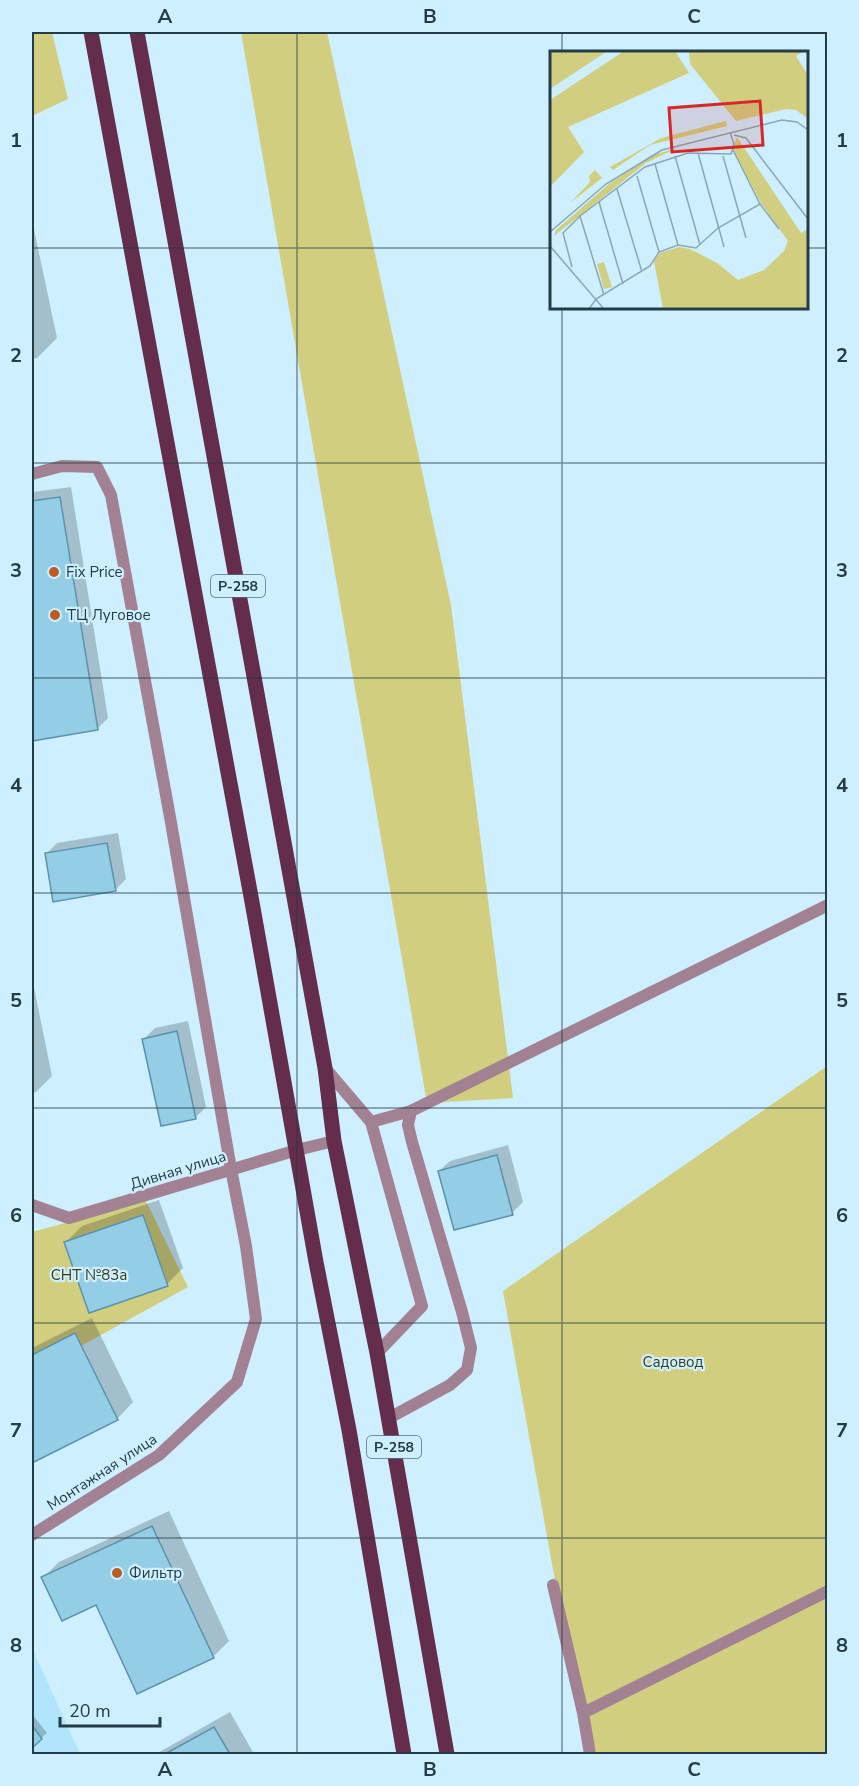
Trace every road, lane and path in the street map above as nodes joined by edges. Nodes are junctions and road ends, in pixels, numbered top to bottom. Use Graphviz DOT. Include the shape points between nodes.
graph roads {
  1 [pos="91,32"];
  2 [pos="137,32"];
  3 [pos="32,474"];
  4 [pos="828,905"];
  5 [pos="325,1068"];
  6 [pos="411,1111"];
  7 [pos="371,1122"];
  8 [pos="334,1141"];
  9 [pos="297,1150"];
  10 [pos="231,1169"];
  11 [pos="32,1205"];
  12 [pos="377,1353"];
  13 [pos="389,1418"];
  14 [pos="32,1534"];
  15 [pos="553,1585"];
  16 [pos="828,1591"];
  17 [pos="583,1713"];
  18 [pos="404,1755"];
  19 [pos="447,1755"];
  20 [pos="590,1755"];
  1 -- 9 [label="main road"];
  2 -- 5 [label="main road, Р-258"];
  3 -- 10 [label="street, Монтажная улица" via="62,466 97,467 111,495"];
  4 -- 6 [label="street"];
  5 -- 7 [label="street"];
  5 -- 8 [label="main road, Р-258"];
  6 -- 7 [label="street"];
  6 -- 13 [label="street" via="408,1125 412,1143 471,1348 467,1370 450,1385"];
  7 -- 12 [label="street" via="422,1306"];
  8 -- 9 [label="street, Дивная улица"];
  8 -- 12 [label="main road, Р-258"];
  9 -- 10 [label="street, Дивная улица"];
  9 -- 18 [label="main road"];
  10 -- 11 [label="street, Дивная улица" via="69,1218"];
  10 -- 14 [label="street, Монтажная улица" via="256,1319 237,1382 159,1455"];
  12 -- 13 [label="main road, Р-258"];
  13 -- 19 [label="main road, Р-258"];
  15 -- 17 [label="street"];
  16 -- 17 [label="street"];
  17 -- 20 [label="street"];
}
